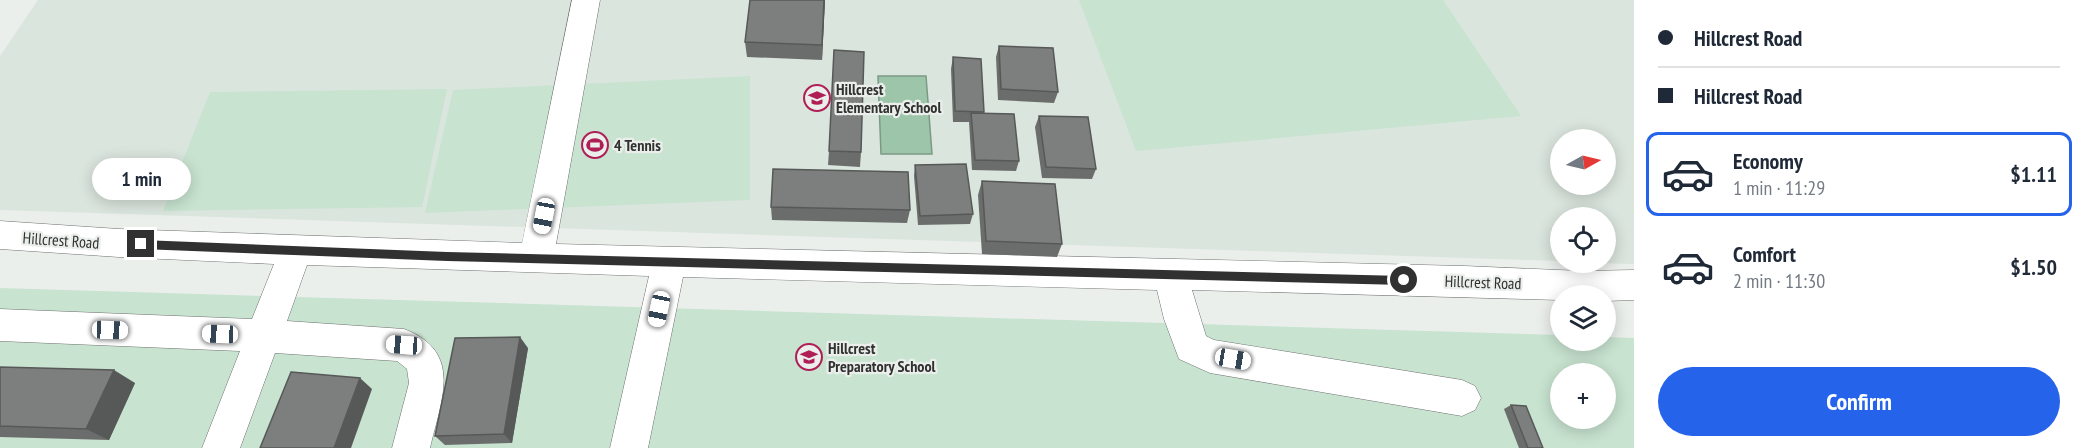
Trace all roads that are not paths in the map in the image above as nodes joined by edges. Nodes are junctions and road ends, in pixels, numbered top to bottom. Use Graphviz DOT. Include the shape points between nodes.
graph roads {
  1 [pos="587,14"];
  2 [pos="0,236"];
  3 [pos="296,250"];
  4 [pos="536,259"];
  5 [pos="669,262"];
  6 [pos="1171,275"];
  7 [pos="1634,285"];
  8 [pos="0,326"];
  9 [pos="264,336"];
  10 [pos="1462,398"];
  11 [pos="221,448"];
  12 [pos="411,448"];
  13 [pos="630,448"];
  1 -- 4 [label="street"];
  2 -- 3 [label="street, Hillcrest Road"];
  3 -- 4 [label="street, Hillcrest Road"];
  3 -- 9 [label="street"];
  4 -- 5 [label="street, Hillcrest Road"];
  5 -- 6 [label="street, Hillcrest Road"];
  5 -- 13 [label="street"];
  6 -- 7 [label="street, Hillcrest Road"];
  6 -- 10 [label="street" via="1192,347 1210,356"];
  8 -- 9 [label="street"];
  9 -- 11 [label="street"];
  9 -- 12 [label="street" via="404,345 424,361 427,382"];
}
